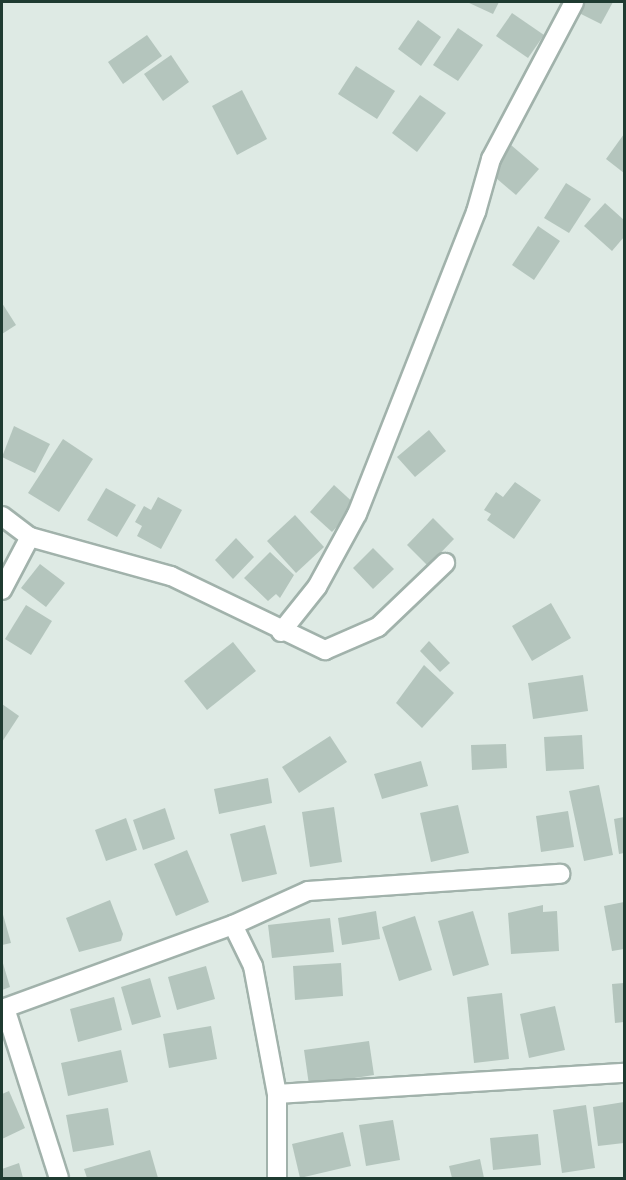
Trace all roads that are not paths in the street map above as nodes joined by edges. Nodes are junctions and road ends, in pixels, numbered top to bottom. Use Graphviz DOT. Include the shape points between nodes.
graph roads {
  1 [pos="574,2"];
  2 [pos="2,516"];
  3 [pos="30,537"];
  4 [pos="445,563"];
  5 [pos="2,590"];
  6 [pos="280,633"];
  7 [pos="560,874"];
  8 [pos="233,925"];
  9 [pos="3,1009"];
  10 [pos="624,1073"];
  11 [pos="277,1094"];
  12 [pos="59,1179"];
  13 [pos="277,1179"];
  1 -- 6 [label="street" via="491,159 476,212 357,514 317,587"];
  2 -- 3 [label="street"];
  3 -- 5 [label="street"];
  3 -- 6 [label="street" via="171,576"];
  4 -- 6 [label="street" via="378,627 325,650"];
  7 -- 8 [label="street" via="308,891"];
  8 -- 9 [label="street"];
  8 -- 11 [label="street" via="253,966"];
  9 -- 12 [label="street"];
  10 -- 11 [label="street"];
  11 -- 13 [label="street"];
}
